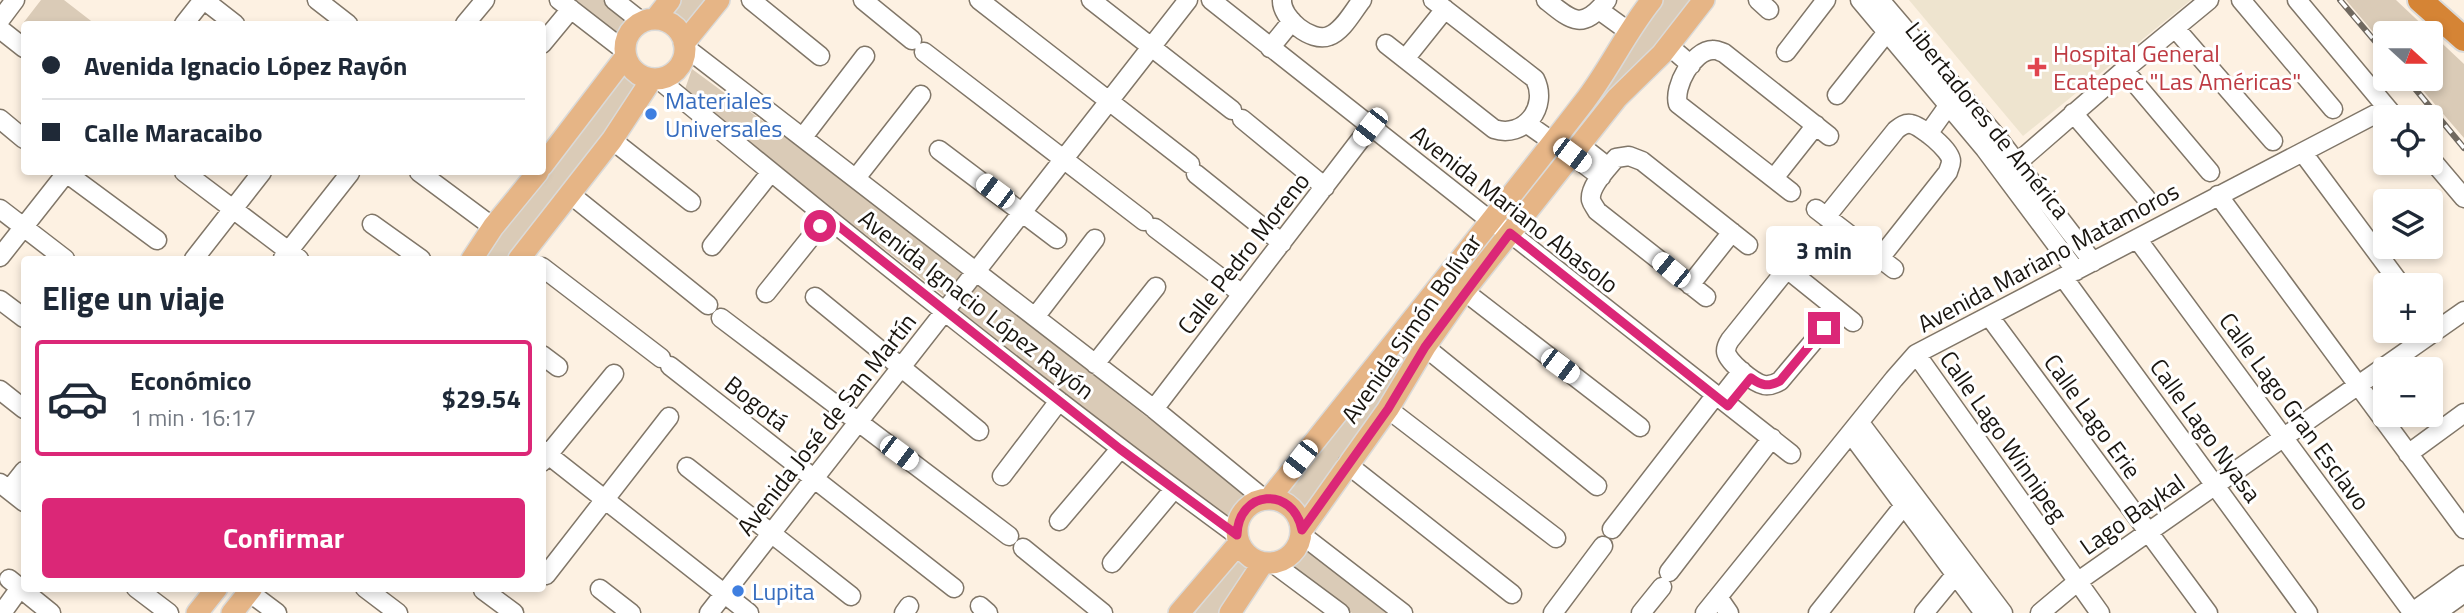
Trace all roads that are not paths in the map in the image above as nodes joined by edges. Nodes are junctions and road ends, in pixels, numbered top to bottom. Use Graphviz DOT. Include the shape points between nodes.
graph roads {
  1 [pos="15,0"];
  2 [pos="203,0"];
  3 [pos="317,0"];
  4 [pos="485,0"];
  5 [pos="614,0"];
  6 [pos="670,0"];
  7 [pos="719,0"];
  8 [pos="751,0"];
  9 [pos="863,0"];
  10 [pos="979,0"];
  11 [pos="1091,0"];
  12 [pos="1188,0"];
  13 [pos="1211,0"];
  14 [pos="1282,0"];
  15 [pos="1362,0"];
  16 [pos="1546,0"];
  17 [pos="1652,0"];
  18 [pos="1704,0"];
  19 [pos="1826,0"];
  20 [pos="1860,0"];
  21 [pos="1880,0"];
  22 [pos="2209,0"];
  23 [pos="2241,0"];
  24 [pos="2297,0"];
  25 [pos="2420,0"];
  26 [pos="1604,3"];
  27 [pos="565,4"];
  28 [pos="1439,5"];
  29 [pos="0,20"];
  30 [pos="648,20"];
  31 [pos="186,21"];
  32 [pos="230,21"];
  33 [pos="344,21"];
  34 [pos="468,21"];
  35 [pos="1297,25"];
  36 [pos="1631,26"];
  37 [pos="2175,28"];
  38 [pos="0,29"];
  39 [pos="1887,32"];
  40 [pos="546,37"];
  41 [pos="2464,39"];
  42 [pos="1386,44"];
  43 [pos="685,45"];
  44 [pos="21,46"];
  45 [pos="1151,47"];
  46 [pos="1665,50"];
  47 [pos="1275,52"];
  48 [pos="1786,52"];
  49 [pos="626,54"];
  50 [pos="820,56"];
  51 [pos="865,56"];
  52 [pos="1405,59"];
  53 [pos="1688,69"];
  54 [pos="2124,70"];
  55 [pos="655,79"];
  56 [pos="921,95"];
  57 [pos="1837,95"];
  58 [pos="1109,102"];
  59 [pos="2384,105"];
  60 [pos="2333,109"];
  61 [pos="1952,110"];
  62 [pos="2073,113"];
  63 [pos="0,119"];
  64 [pos="1529,119"];
  65 [pos="2373,121"];
  66 [pos="1370,127"];
  67 [pos="21,136"];
  68 [pos="803,137"];
  69 [pos="1556,138"];
  70 [pos="1932,138"];
  71 [pos="612,140"];
  72 [pos="2273,141"];
  73 [pos="939,150"];
  74 [pos="1576,150"];
  75 [pos="2303,153"];
  76 [pos="546,159"];
  77 [pos="1063,159"];
  78 [pos="2017,163"];
  79 [pos="771,172"];
  80 [pos="1605,172"];
  81 [pos="2210,172"];
  82 [pos="2443,173"];
  83 [pos="64,175"];
  84 [pos="70,175"];
  85 [pos="188,175"];
  86 [pos="260,175"];
  87 [pos="349,175"];
  88 [pos="423,175"];
  89 [pos="534,175"];
  90 [pos="856,178"];
  91 [pos="1774,178"];
  92 [pos="1325,187"];
  93 [pos="1791,192"];
  94 [pos="570,194"];
  95 [pos="2218,195"];
  96 [pos="2146,198"];
  97 [pos="2464,198"];
  98 [pos="691,202"];
  99 [pos="0,209"];
  100 [pos="233,209"];
  101 [pos="1022,212"];
  102 [pos="827,217"];
  103 [pos="1492,222"];
  104 [pos="372,224"];
  105 [pos="23,227"];
  106 [pos="493,227"];
  107 [pos="1732,232"];
  108 [pos="1510,233"];
  109 [pos="1057,239"];
  110 [pos="1095,239"];
  111 [pos="157,240"];
  112 [pos="2138,240"];
  113 [pos="1282,243"];
  114 [pos="1748,244"];
  115 [pos="712,246"];
  116 [pos="61,256"];
  117 [pos="196,256"];
  118 [pos="290,256"];
  119 [pos="417,256"];
  120 [pos="474,256"];
  121 [pos="526,256"];
  122 [pos="0,257"];
  123 [pos="2093,262"];
  124 [pos="546,270"];
  125 [pos="975,272"];
  126 [pos="2392,273"];
  127 [pos="2070,274"];
  128 [pos="1689,285"];
  129 [pos="1156,287"];
  130 [pos="1464,291"];
  131 [pos="766,293"];
  132 [pos="1242,294"];
  133 [pos="815,297"];
  134 [pos="1706,297"];
  135 [pos="0,299"];
  136 [pos="945,310"];
  137 [pos="2464,311"];
  138 [pos="21,316"];
  139 [pos="1989,316"];
  140 [pos="1035,317"];
  141 [pos="2443,322"];
  142 [pos="2412,343"];
  143 [pos="1425,347"];
  144 [pos="1916,354"];
  145 [pos="546,358"];
  146 [pos="1095,364"];
  147 [pos="558,368"];
  148 [pos="901,368"];
  149 [pos="614,374"];
  150 [pos="1746,375"];
  151 [pos="2357,384"];
  152 [pos="0,390"];
  153 [pos="1721,400"];
  154 [pos="1059,401"];
  155 [pos="21,407"];
  156 [pos="1154,409"];
  157 [pos="1388,409"];
  158 [pos="2464,413"];
  159 [pos="669,417"];
  160 [pos="858,422"];
  161 [pos="1640,427"];
  162 [pos="1855,428"];
  163 [pos="979,431"];
  164 [pos="2283,436"];
  165 [pos="1772,439"];
  166 [pos="1120,449"];
  167 [pos="546,454"];
  168 [pos="1791,454"];
  169 [pos="2408,454"];
  170 [pos="546,457"];
  171 [pos="1347,464"];
  172 [pos="687,467"];
  173 [pos="21,473"];
  174 [pos="1002,476"];
  175 [pos="814,478"];
  176 [pos="1597,485"];
  177 [pos="2216,485"];
  178 [pos="5,486"];
  179 [pos="1174,489"];
  180 [pos="21,499"];
  181 [pos="1266,499"];
  182 [pos="603,500"];
  183 [pos="1905,504"];
  184 [pos="2461,521"];
  185 [pos="1059,522"];
  186 [pos="1612,529"];
  187 [pos="1302,532"];
  188 [pos="771,533"];
  189 [pos="2148,533"];
  190 [pos="1009,536"];
  191 [pos="1556,538"];
  192 [pos="1238,539"];
  193 [pos="1604,546"];
  194 [pos="1023,548"];
  195 [pos="1112,563"];
  196 [pos="1268,564"];
  197 [pos="1956,574"];
  198 [pos="546,575"];
  199 [pos="2464,575"];
  200 [pos="2077,582"];
  201 [pos="954,588"];
  202 [pos="21,589"];
  203 [pos="600,589"];
  204 [pos="24,592"];
  205 [pos="141,592"];
  206 [pos="214,592"];
  207 [pos="249,592"];
  208 [pos="253,592"];
  209 [pos="370,592"];
  210 [pos="486,592"];
  211 [pos="2464,593"];
  212 [pos="724,594"];
  213 [pos="1512,594"];
  214 [pos="851,596"];
  215 [pos="1718,597"];
  216 [pos="2,613"];
  217 [pos="51,613"];
  218 [pos="169,613"];
  219 [pos="197,613"];
  220 [pos="233,613"];
  221 [pos="277,613"];
  222 [pos="398,613"];
  223 [pos="514,613"];
  224 [pos="631,613"];
  225 [pos="709,613"];
  226 [pos="749,613"];
  227 [pos="1102,613"];
  228 [pos="1179,613"];
  229 [pos="1230,613"];
  230 [pos="1340,613"];
  231 [pos="1403,613"];
  232 [pos="1553,613"];
  233 [pos="1641,613"];
  234 [pos="1705,613"];
  235 [pos="1729,613"];
  236 [pos="1818,613"];
  237 [pos="1924,613"];
  238 [pos="1984,613"];
  239 [pos="2003,613"];
  240 [pos="2040,613"];
  241 [pos="2100,613"];
  242 [pos="2208,613"];
  243 [pos="2308,613"];
  244 [pos="2411,613"];
  245 [pos="2436,613"];
  1 -- 29 [label="street"];
  2 -- 31 [label="street"];
  2 -- 32 [label="street"];
  3 -- 33 [label="street"];
  4 -- 34 [label="street"];
  5 -- 30 [label="street"];
  6 -- 30 [label="main road"];
  7 -- 43 [label="main road"];
  8 -- 50 [label="street"];
  9 -- 77 [label="street"];
  10 -- 58 [label="street"];
  11 -- 45 [label="street"];
  12 -- 45 [label="street, Avenida José de San Martín"];
  13 -- 47 [label="street, Avenida Mariano Abasolo"];
  14 -- 35 [label="street"];
  15 -- 35 [label="street" via="1329,37 1315,36"];
  16 -- 26 [label="street" via="1577,21 1591,17"];
  17 -- 36 [label="main road, Avenida Simón Bolívar"];
  18 -- 46 [label="main road, Avenida Simón Bolívar"];
  19 -- 48 [label="street"];
  20 -- 39 [label="street, Libertadores de América"];
  21 -- 78 [label="street, Libertadores de América"];
  22 -- 37 [label="street"];
  23 -- 60 [label="street"];
  24 -- 59 [label="street"];
  25 -- 41 [label="highway"];
  26 -- 36 [label="street"];
  27 -- 40 [label="street"];
  27 -- 49 [label="street"];
  28 -- 52 [label="street"];
  28 -- 64 [label="street" via="1535,79 1541,96"];
  30 -- 43 [label="main road" via="665,20 674,26"];
  30 -- 49 [label="main road" via="633,29"];
  35 -- 47 [label="street"];
  36 -- 69 [label="main road, Avenida Simón Bolívar" via="1597,86"];
  37 -- 54 [label="street"];
  37 -- 72 [label="street"];
  38 -- 44 [label="street"];
  39 -- 57 [label="street"];
  39 -- 61 [label="street, Libertadores de América"];
  42 -- 52 [label="street"];
  43 -- 55 [label="main road" via="675,72"];
  43 -- 68 [label="street, Avenida Ignacio López Rayón"];
  45 -- 58 [label="street, Avenida José de San Martín"];
  45 -- 92 [label="street"];
  46 -- 53 [label="street"];
  46 -- 74 [label="main road, Avenida Simón Bolívar" via="1617,98"];
  47 -- 66 [label="street, Avenida Mariano Abasolo"];
  49 -- 55 [label="main road" via="636,72"];
  49 -- 76 [label="main road"];
  51 -- 68 [label="street"];
  52 -- 64 [label="street" via="1494,129 1511,132"];
  53 -- 91 [label="street" via="1678,83 1678,104"];
  53 -- 91 [label="street" via="1703,52 1714,49 1724,53 1822,130"];
  54 -- 62 [label="street"];
  54 -- 81 [label="street"];
  55 -- 71 [label="main road"];
  55 -- 79 [label="street, Avenida Ignacio López Rayón"];
  56 -- 90 [label="street"];
  58 -- 77 [label="street, Avenida José de San Martín"];
  58 -- 113 [label="street"];
  61 -- 70 [label="street"];
  61 -- 127 [label="street, Libertadores de América" via="1985,149"];
  62 -- 78 [label="street"];
  62 -- 96 [label="street"];
  63 -- 67 [label="street"];
  64 -- 69 [label="street"];
  65 -- 75 [label="street, Avenida Mariano Matamoros"];
  66 -- 92 [label="street, Calle Pedro Moreno"];
  66 -- 103 [label="street, Avenida Mariano Abasolo"];
  68 -- 90 [label="street, Avenida Ignacio López Rayón"];
  69 -- 103 [label="main road, Avenida Simón Bolívar"];
  70 -- 70 [label="street" via="1947,152 1951,161 1948,172 1887,263 1821,213 1903,124 1913,124"];
  71 -- 94 [label="main road"];
  71 -- 98 [label="street"];
  73 -- 101 [label="street"];
  74 -- 80 [label="street"];
  74 -- 108 [label="main road, Avenida Simón Bolívar"];
  75 -- 95 [label="street, Avenida Mariano Matamoros"];
  75 -- 126 [label="street"];
  77 -- 101 [label="street, Avenida José de San Martín"];
  77 -- 132 [label="street"];
  78 -- 123 [label="street, Libertadores de América"];
  79 -- 102 [label="street, Avenida Ignacio López Rayón"];
  79 -- 115 [label="street"];
  80 -- 107 [label="street" via="1616,158 1642,161"];
  80 -- 128 [label="street" via="1592,190 1597,211"];
  82 -- 97 [label="street"];
  83 -- 105 [label="street"];
  84 -- 111 [label="street"];
  85 -- 100 [label="street"];
  86 -- 100 [label="street"];
  87 -- 118 [label="street"];
  88 -- 106 [label="street"];
  89 -- 106 [label="main road"];
  90 -- 125 [label="street, Avenida Ignacio López Rayón"];
  91 -- 93 [label="street"];
  92 -- 113 [label="street, Calle Pedro Moreno"];
  94 -- 121 [label="main road"];
  94 -- 160 [label="street"];
  95 -- 112 [label="street, Avenida Mariano Matamoros"];
  95 -- 151 [label="street"];
  99 -- 105 [label="street"];
  100 -- 117 [label="street"];
  100 -- 118 [label="street"];
  101 -- 109 [label="street"];
  101 -- 125 [label="street, Avenida José de San Martín"];
  102 -- 131 [label="street"];
  102 -- 136 [label="street, Avenida Ignacio López Rayón"];
  103 -- 108 [label="street, Avenida Mariano Abasolo"];
  103 -- 181 [label="main road, Avenida Simón Bolívar"];
  104 -- 119 [label="street"];
  105 -- 116 [label="street"];
  105 -- 122 [label="street"];
  106 -- 120 [label="main road"];
  107 -- 114 [label="street"];
  107 -- 128 [label="street"];
  108 -- 130 [label="main road, Avenida Simón Bolívar"];
  108 -- 153 [label="street, Avenida Mariano Abasolo"];
  110 -- 140 [label="street"];
  112 -- 123 [label="street, Avenida Mariano Matamoros"];
  112 -- 164 [label="street, Calle Lago Gran Esclavo"];
  113 -- 132 [label="street, Calle Pedro Moreno"];
  123 -- 127 [label="street, Avenida Mariano Matamoros"];
  124 -- 175 [label="street, Bogotá"];
  125 -- 136 [label="street, Avenida José de San Martín"];
  125 -- 140 [label="street, Avenida Ignacio López Rayón"];
  127 -- 139 [label="street, Avenida Mariano Matamoros"];
  127 -- 177 [label="street, Calle Lago Nyasa"];
  128 -- 134 [label="street"];
  129 -- 146 [label="street"];
  130 -- 143 [label="main road, Avenida Simón Bolívar"];
  130 -- 161 [label="street"];
  132 -- 156 [label="street, Calle Pedro Moreno"];
  133 -- 148 [label="street"];
  135 -- 138 [label="street"];
  136 -- 148 [label="street, Avenida José de San Martín"];
  136 -- 154 [label="street, Avenida Ignacio López Rayón"];
  137 -- 141 [label="street, Lago Baykal"];
  139 -- 144 [label="street, Avenida Mariano Matamoros"];
  139 -- 189 [label="street, Calle Lago Erie"];
  140 -- 146 [label="street, Avenida Ignacio López Rayón"];
  142 -- 151 [label="street, Lago Baykal"];
  143 -- 157 [label="main road, Avenida Simón Bolívar"];
  143 -- 176 [label="street"];
  144 -- 162 [label="street, Avenida Mariano Matamoros"];
  144 -- 200 [label="street, Calle Lago Winnipeg"];
  145 -- 147 [label="street"];
  146 -- 156 [label="street, Avenida Ignacio López Rayón"];
  148 -- 160 [label="street, Avenida José de San Martín"];
  148 -- 163 [label="street"];
  149 -- 167 [label="street"];
  150 -- 150 [label="street" via="1760,385 1780,381 1846,316 1782,265 1726,350 1728,360"];
  150 -- 153 [label="street"];
  151 -- 164 [label="street, Lago Baykal"];
  151 -- 169 [label="street"];
  152 -- 155 [label="street"];
  153 -- 165 [label="street, Avenida Mariano Abasolo"];
  153 -- 186 [label="street"];
  154 -- 166 [label="street, Avenida Ignacio López Rayón"];
  154 -- 174 [label="street"];
  156 -- 181 [label="street, Avenida Ignacio López Rayón"];
  157 -- 171 [label="main road, Avenida Simón Bolívar"];
  157 -- 191 [label="street"];
  158 -- 169 [label="street"];
  159 -- 182 [label="street"];
  160 -- 175 [label="street, Avenida José de San Martín"];
  160 -- 190 [label="street"];
  162 -- 183 [label="street"];
  162 -- 215 [label="street, Avenida Mariano Matamoros"];
  162 -- 239 [label="street"];
  164 -- 177 [label="street, Lago Baykal"];
  164 -- 244 [label="street, Calle Lago Gran Esclavo"];
  165 -- 168 [label="street, Avenida Mariano Abasolo"];
  165 -- 233 [label="street"];
  166 -- 179 [label="street, Avenida Ignacio López Rayón"];
  166 -- 185 [label="street"];
  169 -- 184 [label="street"];
  170 -- 182 [label="street"];
  171 -- 187 [label="main road, Avenida Simón Bolívar"];
  171 -- 213 [label="street"];
  172 -- 188 [label="street"];
  173 -- 178 [label="street"];
  175 -- 188 [label="street, Avenida José de San Martín"];
  175 -- 201 [label="street, Bogotá"];
  177 -- 189 [label="street, Lago Baykal"];
  177 -- 243 [label="street, Calle Lago Nyasa"];
  178 -- 180 [label="street"];
  179 -- 192 [label="street, Avenida Ignacio López Rayón"];
  179 -- 195 [label="street"];
  181 -- 187 [label="main road" via="1279,500 1295,511"];
  181 -- 192 [label="main road" via="1255,502 1241,516"];
  182 -- 198 [label="street"];
  182 -- 212 [label="street"];
  183 -- 197 [label="street"];
  183 -- 236 [label="street"];
  187 -- 196 [label="main road" via="1295,551 1282,562"];
  187 -- 231 [label="street"];
  188 -- 212 [label="street, Avenida José de San Martín"];
  188 -- 214 [label="street"];
  189 -- 200 [label="street, Lago Baykal"];
  189 -- 242 [label="street, Calle Lago Erie"];
  192 -- 196 [label="main road" via="1252,559"];
  192 -- 228 [label="main road"];
  193 -- 232 [label="street"];
  194 -- 227 [label="street"];
  196 -- 229 [label="main road"];
  196 -- 230 [label="street"];
  197 -- 237 [label="street"];
  197 -- 238 [label="street"];
  199 -- 244 [label="street"];
  200 -- 240 [label="street, Lago Baykal"];
  200 -- 241 [label="street, Calle Lago Winnipeg"];
  202 -- 216 [label="street" via="14,584"];
  203 -- 224 [label="street"];
  204 -- 217 [label="street"];
  205 -- 218 [label="street"];
  206 -- 219 [label="main road"];
  207 -- 220 [label="main road"];
  208 -- 221 [label="street"];
  209 -- 222 [label="street"];
  210 -- 223 [label="street"];
  211 -- 245 [label="street"];
  212 -- 225 [label="street, Avenida José de San Martín"];
  212 -- 226 [label="street"];
  215 -- 234 [label="street, Avenida Mariano Matamoros"];
  215 -- 235 [label="street"];
}
